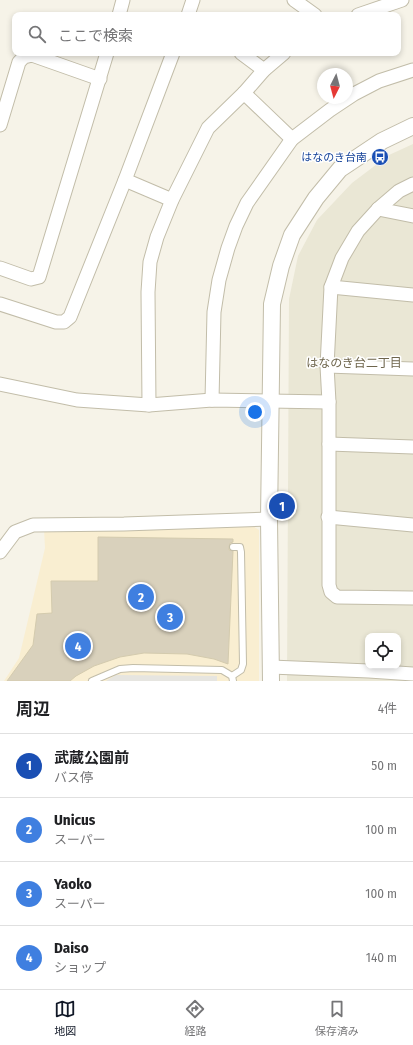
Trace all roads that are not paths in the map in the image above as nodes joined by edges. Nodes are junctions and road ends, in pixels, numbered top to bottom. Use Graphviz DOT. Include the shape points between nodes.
graph roads {
  1 [pos="123,0"];
  2 [pos="193,0"];
  3 [pos="294,0"];
  4 [pos="402,0"];
  5 [pos="119,12"];
  6 [pos="190,12"];
  7 [pos="311,12"];
  8 [pos="367,12"];
  9 [pos="24,56"];
  10 [pos="35,56"];
  11 [pos="106,56"];
  12 [pos="172,56"];
  13 [pos="245,56"];
  14 [pos="280,56"];
  15 [pos="264,70"];
  16 [pos="413,70"];
  17 [pos="100,80"];
  18 [pos="244,93"];
  19 [pos="0,125"];
  20 [pos="413,126"];
  21 [pos="292,139"];
  22 [pos="125,180"];
  23 [pos="413,184"];
  24 [pos="172,200"];
  25 [pos="378,209"];
  26 [pos="413,216"];
  27 [pos="0,268"];
  28 [pos="331,287"];
  29 [pos="413,295"];
  30 [pos="0,304"];
  31 [pos="327,366"];
  32 [pos="413,369"];
  33 [pos="0,384"];
  34 [pos="212,400"];
  35 [pos="270,401"];
  36 [pos="329,402"];
  37 [pos="149,405"];
  38 [pos="329,444"];
  39 [pos="413,447"];
  40 [pos="328,517"];
  41 [pos="269,519"];
  42 [pos="413,525"];
  43 [pos="233,547"];
  44 [pos="0,552"];
  45 [pos="413,598"];
  46 [pos="106,674"];
  47 [pos="271,674"];
  48 [pos="413,674"];
  49 [pos="326,675"];
  50 [pos="233,679"];
  51 [pos="92,681"];
  52 [pos="106,681"];
  1 -- 5 [label="street"];
  2 -- 6 [label="street"];
  3 -- 7 [label="street"];
  4 -- 8 [label="street"];
  9 -- 19 [label="street" via="19,62"];
  10 -- 17 [label="street"];
  11 -- 17 [label="street"];
  12 -- 22 [label="street"];
  13 -- 15 [label="street"];
  14 -- 15 [label="street"];
  15 -- 18 [label="street"];
  16 -- 21 [label="street" via="379,81 354,94"];
  17 -- 27 [label="street" via="39,277 31,279"];
  18 -- 21 [label="street"];
  18 -- 24 [label="street" via="208,128"];
  20 -- 35 [label="street" via="382,141 340,169 316,198 292,236 280,266 272,304"];
  21 -- 34 [label="street" via="247,203 228,248 214,312"];
  22 -- 24 [label="street"];
  22 -- 30 [label="street" via="70,317 64,322 56,322"];
  23 -- 25 [label="street" via="399,191"];
  24 -- 37 [label="street" via="150,262"];
  25 -- 26 [label="street"];
  25 -- 28 [label="street" via="358,231 342,258"];
  28 -- 29 [label="street"];
  28 -- 31 [label="street"];
  31 -- 32 [label="street"];
  31 -- 36 [label="street"];
  33 -- 37 [label="street" via="76,400"];
  34 -- 35 [label="street"];
  34 -- 37 [label="street"];
  35 -- 36 [label="street"];
  35 -- 41 [label="street"];
  36 -- 38 [label="street"];
  38 -- 39 [label="street"];
  38 -- 40 [label="street"];
  40 -- 42 [label="street"];
  40 -- 45 [label="street" via="328,585 331,592 337,597"];
  41 -- 44 [label="street" via="33,525 15,532"];
  41 -- 47 [label="street"];
  43 -- 50 [label="lane" via="240,547 241,552 243,664"];
  46 -- 50 [label="lane" via="133,668 222,670"];
  46 -- 51 [label="lane"];
  46 -- 52 [label="lane"];
  47 -- 49 [label="street"];
  48 -- 49 [label="street"];
}
